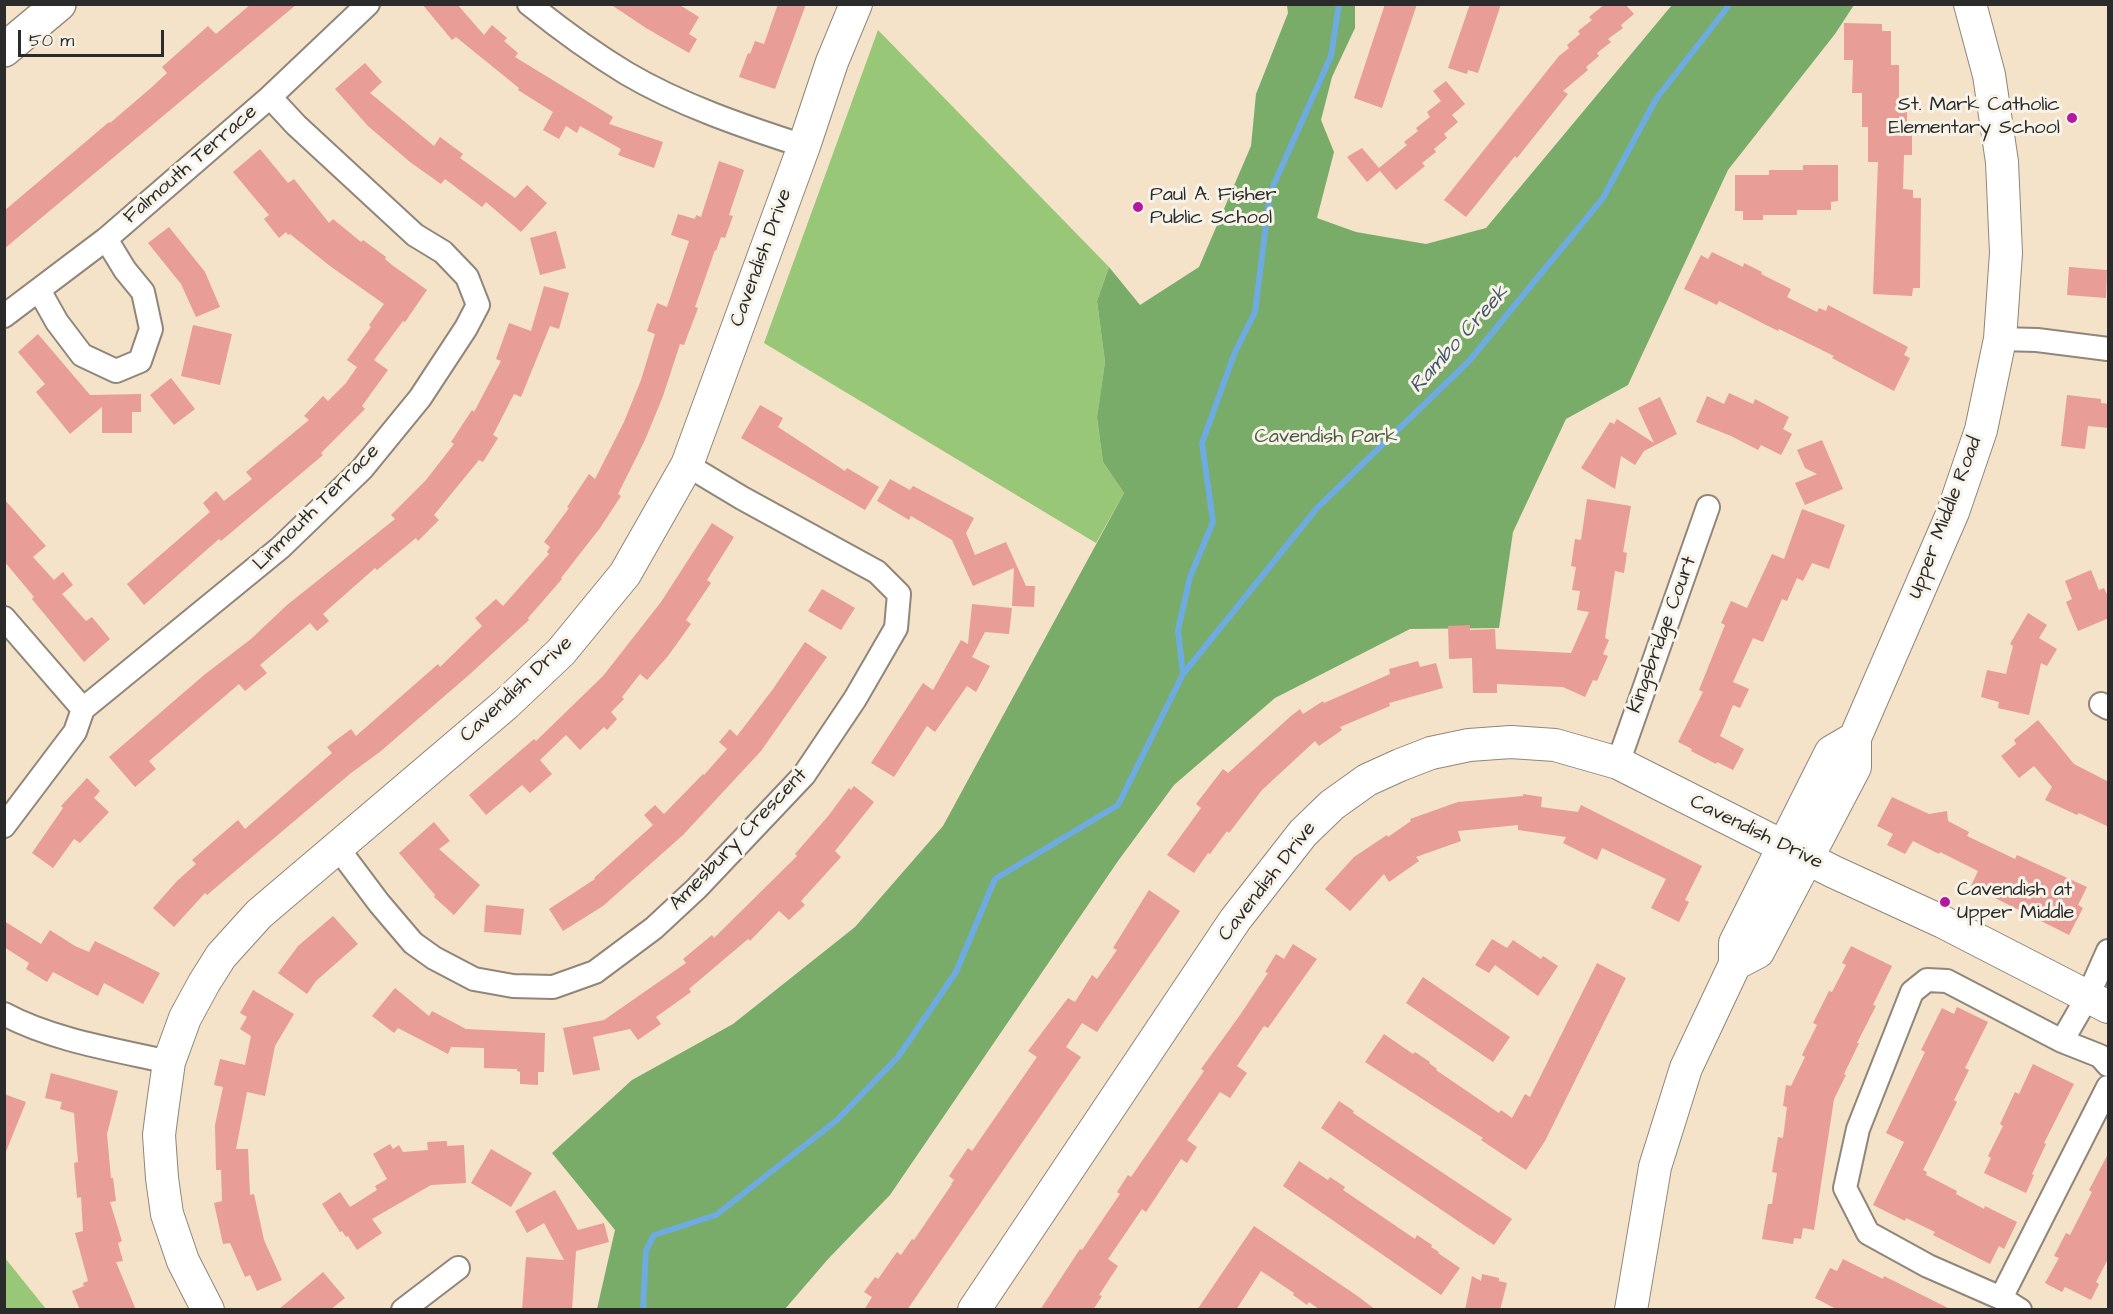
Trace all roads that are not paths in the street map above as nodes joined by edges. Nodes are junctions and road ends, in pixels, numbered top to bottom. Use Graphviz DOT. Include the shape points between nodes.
graph roads {
  1 [pos="59,4"];
  2 [pos="369,4"];
  3 [pos="529,4"];
  4 [pos="856,4"];
  5 [pos="1970,4"];
  6 [pos="4,50"];
  7 [pos="270,97"];
  8 [pos="804,146"];
  9 [pos="106,239"];
  10 [pos="39,290"];
  11 [pos="4,316"];
  12 [pos="2000,339"];
  13 [pos="2109,349"];
  14 [pos="687,465"];
  15 [pos="1708,507"];
  16 [pos="4,618"];
  17 [pos="83,709"];
  18 [pos="1618,763"];
  19 [pos="4,826"];
  20 [pos="337,847"];
  21 [pos="1796,852"];
  22 [pos="2109,951"];
  23 [pos="2098,1001"];
  24 [pos="4,1014"];
  25 [pos="2062,1041"];
  26 [pos="169,1062"];
  27 [pos="2109,1065"];
  28 [pos="2109,1087"];
  29 [pos="458,1268"];
  30 [pos="2010,1304"];
  31 [pos="208,1310"];
  32 [pos="404,1310"];
  33 [pos="974,1310"];
  34 [pos="1631,1310"];
  1 -- 6 [label="main road"];
  2 -- 7 [label="street, Falmouth Terrace"];
  3 -- 8 [label="street" via="628,74 743,127"];
  4 -- 8 [label="street, Cavendish Drive"];
  5 -- 12 [label="street, Upper Middle Road" via="1989,75 2001,162 2007,254"];
  7 -- 9 [label="street, Falmouth Terrace"];
  7 -- 17 [label="street, Linmouth Terrace" via="407,228 443,252 467,277 478,304 420,398 362,469 280,548"];
  8 -- 14 [label="street, Cavendish Drive"];
  9 -- 10 [label="street, Falmouth Terrace"];
  9 -- 10 [label="street" via="143,292 151,330 140,361 116,371 82,355"];
  10 -- 11 [label="street, Falmouth Terrace"];
  12 -- 13 [label="street"];
  12 -- 21 [label="street, Upper Middle Road" via="1981,430 1953,512 1855,738 1831,752"];
  14 -- 20 [label="street, Cavendish Drive" via="625,574 561,652 506,704"];
  14 -- 20 [label="street, Amesbury Crescent" via="877,572 899,594 896,628 804,775 654,928 595,972 553,987 513,986 474,979 434,958 413,943"];
  15 -- 18 [label="street, Kingsbridge Court"];
  16 -- 17 [label="street"];
  17 -- 19 [label="street, Linmouth Terrace" via="75,732"];
  18 -- 21 [label="street, Cavendish Drive"];
  18 -- 33 [label="street, Cavendish Drive" via="1555,745 1469,745 1400,765 1367,780 1332,805 1303,832 1235,920"];
  20 -- 26 [label="street, Cavendish Drive" via="259,914 221,956 184,1018"];
  21 -- 23 [label="street, Cavendish Drive"];
  21 -- 34 [label="street, Upper Middle Road" via="1758,952 1735,964 1686,1068 1655,1167"];
  22 -- 23 [label="street"];
  23 -- 25 [label="street"];
  24 -- 26 [label="street" via="67,1038"];
  25 -- 27 [label="street" via="2100,1056"];
  25 -- 30 [label="street" via="1947,981 1928,980 1912,992 1858,1129 1845,1188 1868,1233"];
  26 -- 31 [label="street, Cavendish Drive" via="159,1135 162,1178 168,1215 183,1261"];
  28 -- 30 [label="street"];
  29 -- 32 [label="street"];
}
